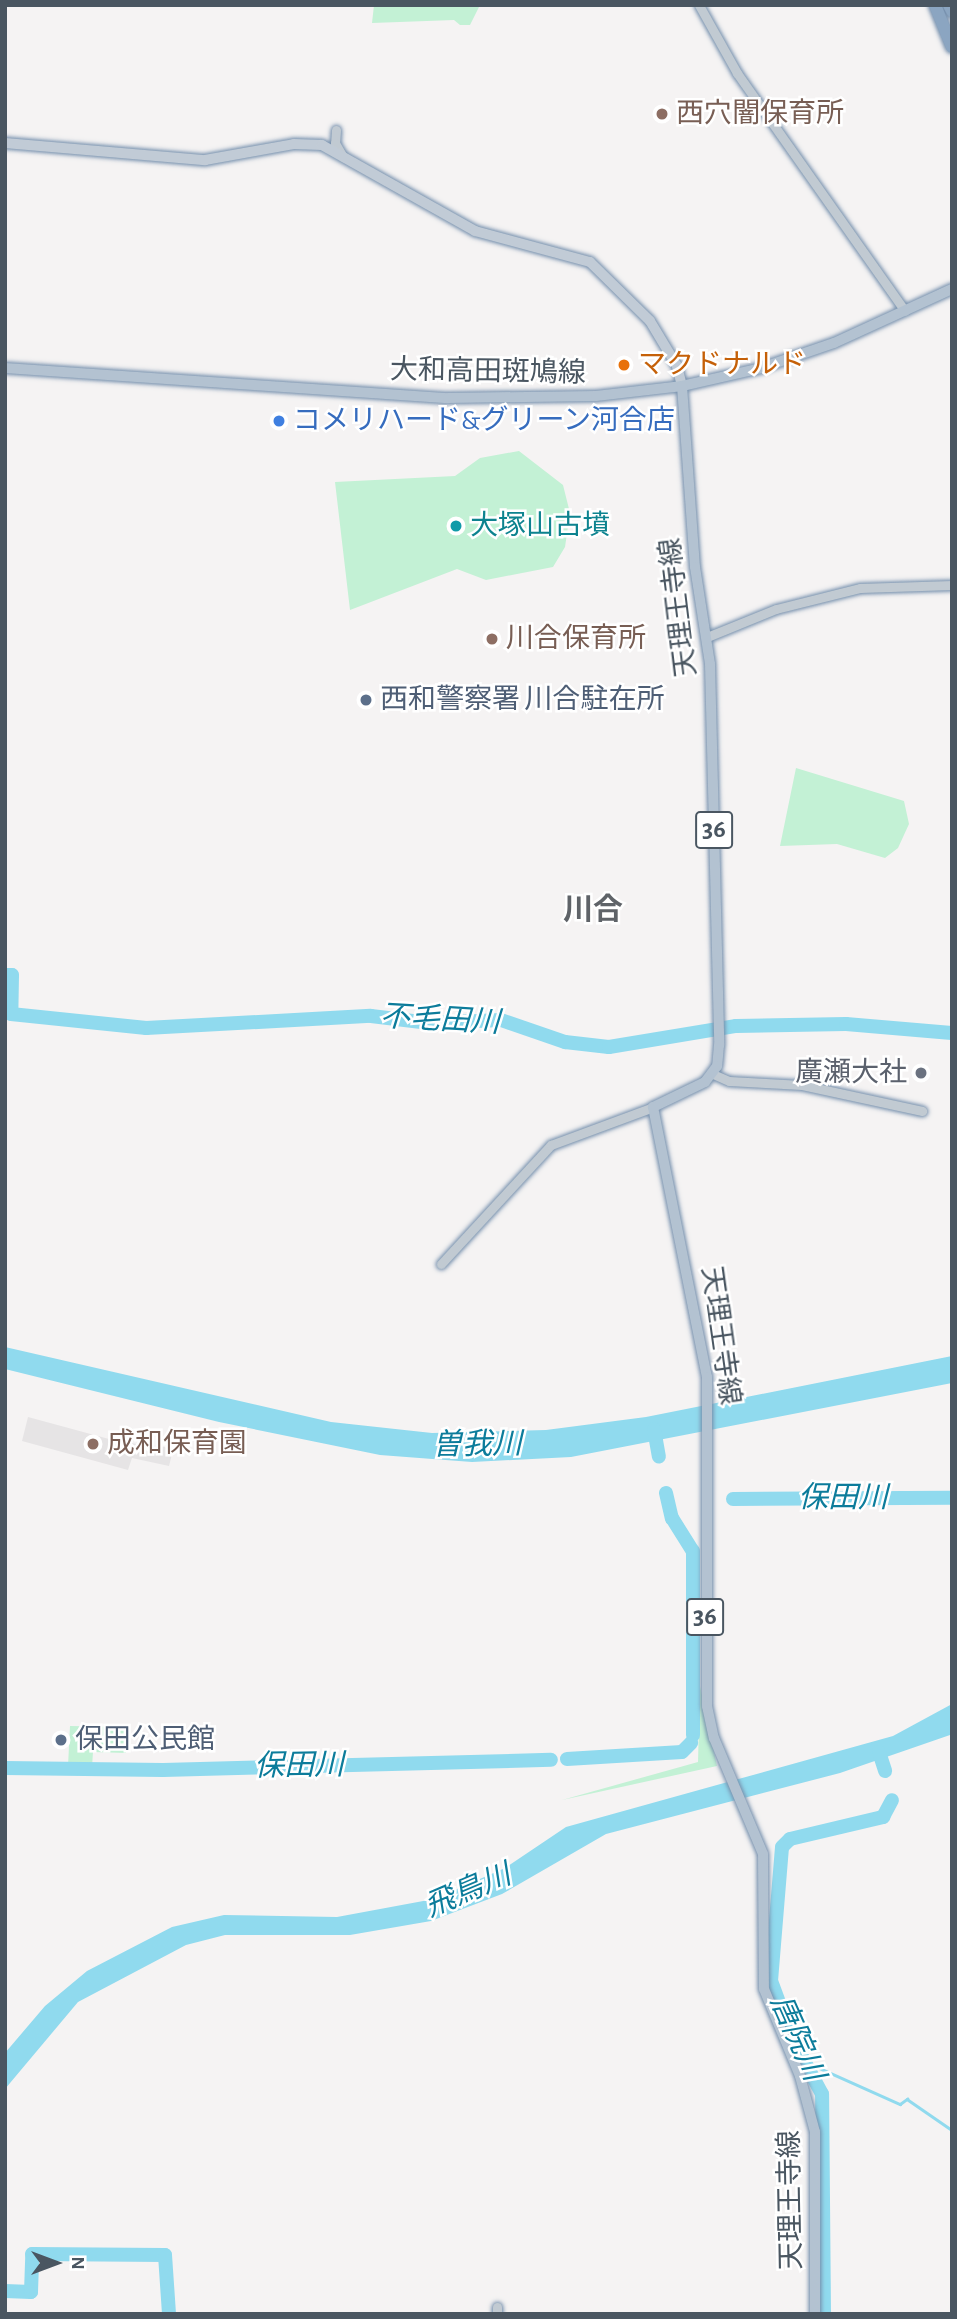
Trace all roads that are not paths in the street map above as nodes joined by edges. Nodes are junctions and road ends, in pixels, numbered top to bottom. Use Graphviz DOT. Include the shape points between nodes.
graph roads {
  1 [pos="699,5"];
  2 [pos="935,5"];
  3 [pos="949,5"];
  4 [pos="952,11"];
  5 [pos="952,47"];
  6 [pos="336,130"];
  7 [pos="5,143"];
  8 [pos="343,157"];
  9 [pos="952,289"];
  10 [pos="905,311"];
  11 [pos="5,369"];
  12 [pos="682,386"];
  13 [pos="952,585"];
  14 [pos="707,637"];
  15 [pos="713,1074"];
  16 [pos="653,1107"];
  17 [pos="922,1111"];
  18 [pos="441,1264"];
  19 [pos="815,2314"];
  1 -- 10 [label="street" via="737,73"];
  2 -- 5 [label="highway"];
  3 -- 4 [label="highway"];
  6 -- 8 [label="street" via="335,143"];
  7 -- 8 [label="main road" via="205,160 305,143"];
  8 -- 12 [label="main road" via="475,231 590,262 650,321 677,366"];
  9 -- 10 [label="main road, 大和高田斑鳩線"];
  10 -- 12 [label="main road, 大和高田斑鳩線" via="761,369"];
  11 -- 12 [label="main road, 大和高田斑鳩線" via="461,399 596,396"];
  12 -- 14 [label="main road, 天理王寺線 / 36" via="693,550"];
  13 -- 14 [label="street" via="860,588 776,608"];
  14 -- 15 [label="main road, 天理王寺線 / 36" via="718,1030"];
  15 -- 16 [label="main road" via="687,1093"];
  15 -- 17 [label="street" via="729,1081 802,1085"];
  16 -- 18 [label="street" via="551,1145"];
  16 -- 19 [label="main road, 天理王寺線 / 36" via="707,1377 710,1462 705,1682 711,1726 748,1812 764,1864 764,1989 800,2076 815,2132"];
}
